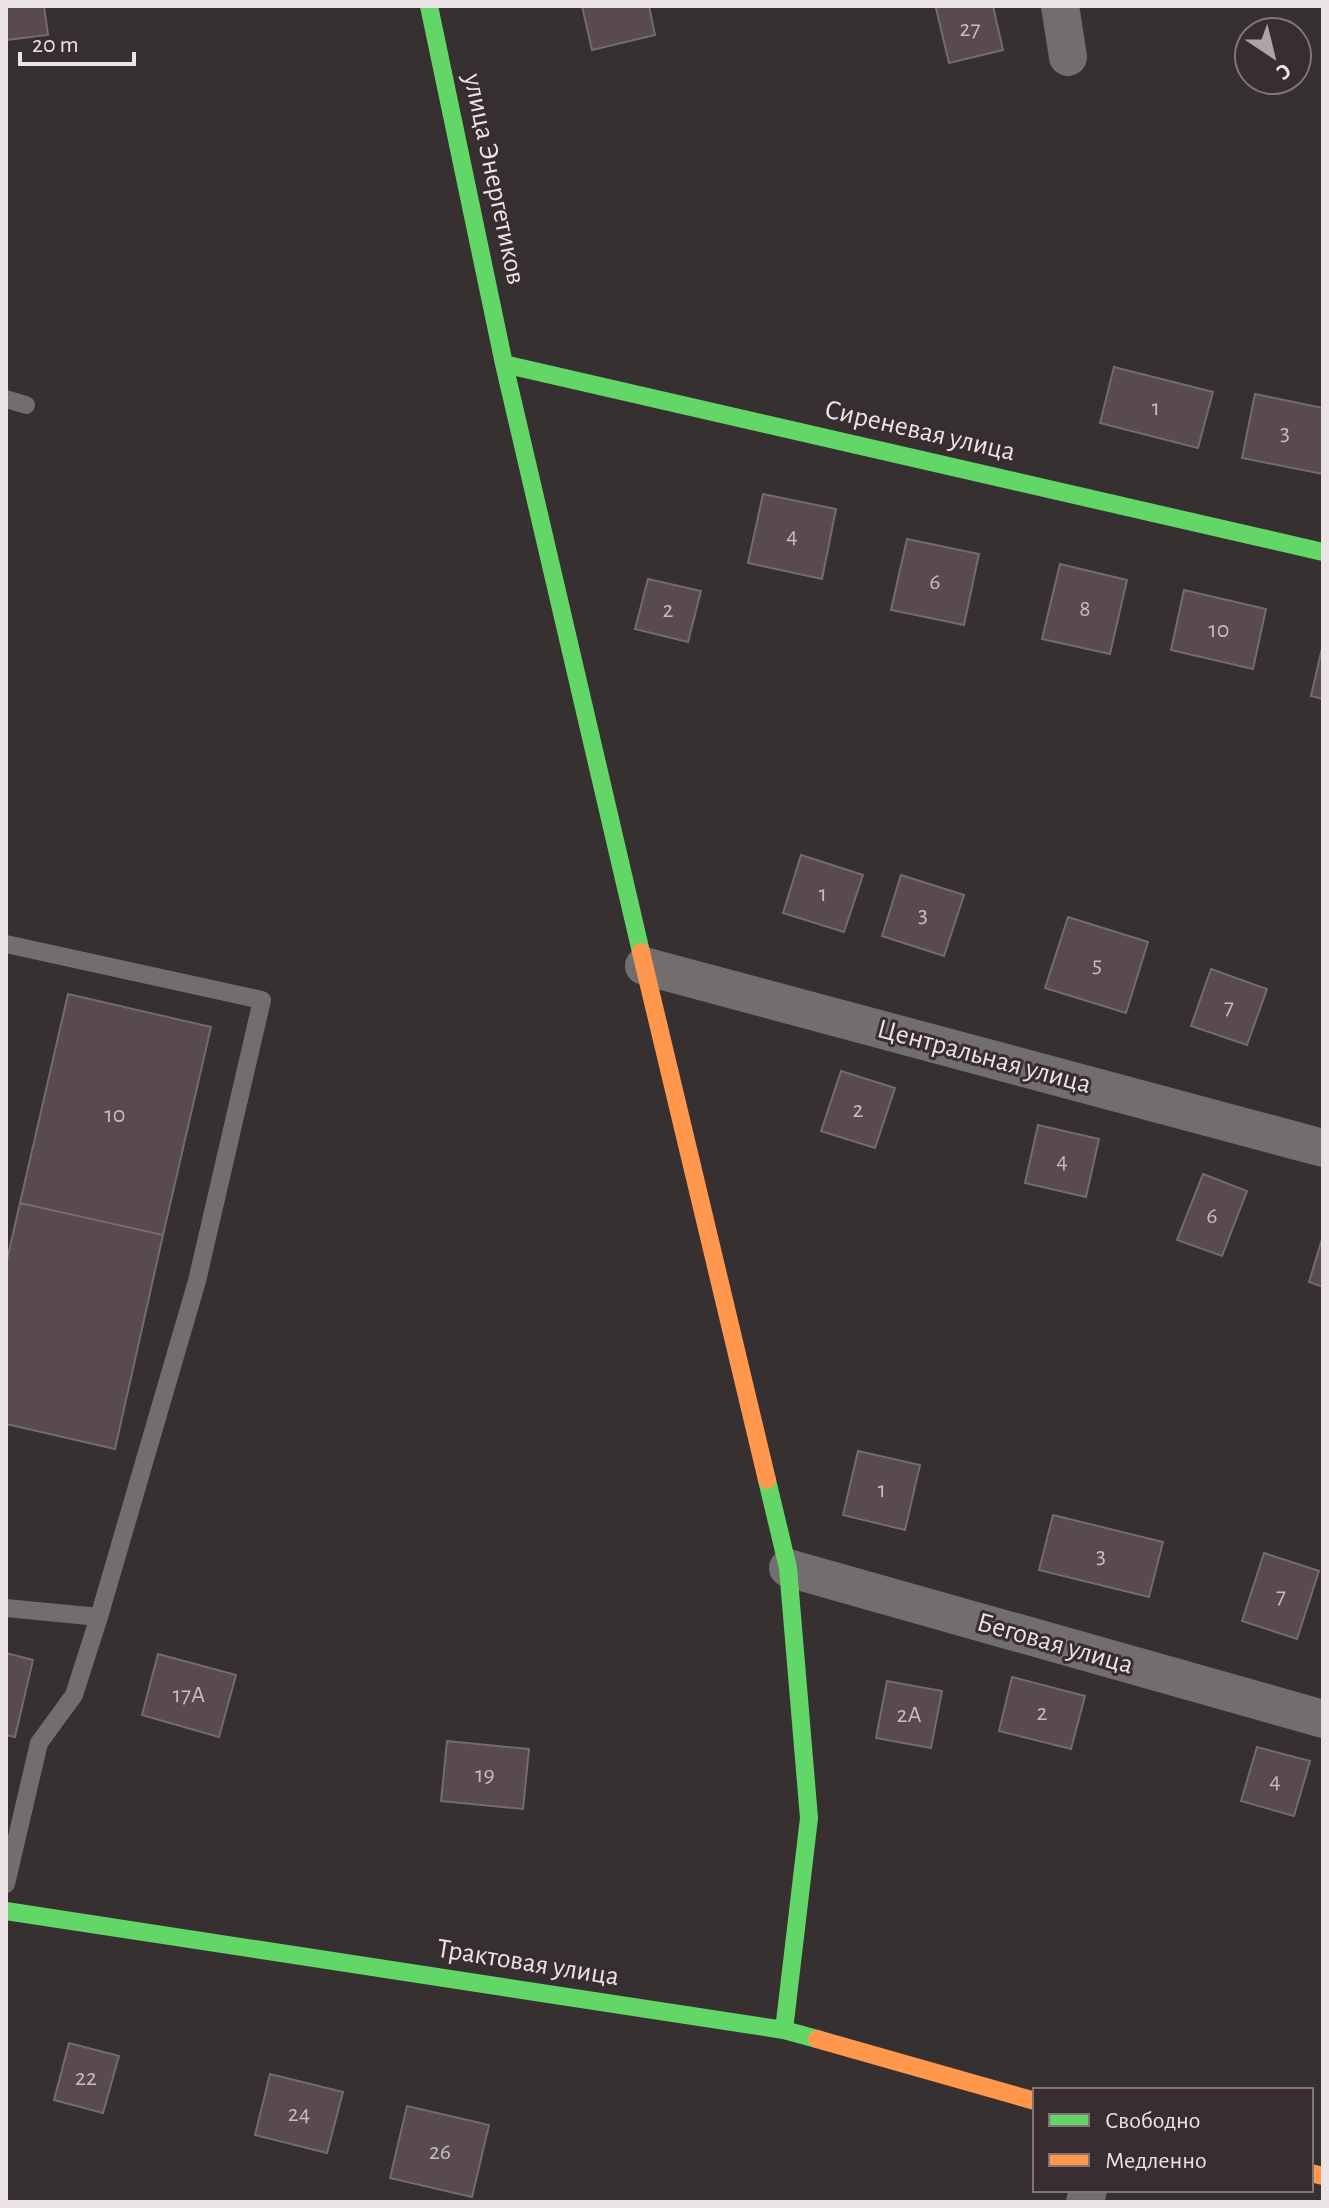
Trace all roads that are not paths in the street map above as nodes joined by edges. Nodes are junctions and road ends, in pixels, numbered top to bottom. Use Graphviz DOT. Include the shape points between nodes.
graph roads {
  1 [pos="429,6"];
  2 [pos="1060,6"];
  3 [pos="1068,57"];
  4 [pos="504,364"];
  5 [pos="6,399"];
  6 [pos="26,405"];
  7 [pos="1323,552"];
  8 [pos="6,944"];
  9 [pos="644,966"];
  10 [pos="1323,1148"];
  11 [pos="788,1568"];
  12 [pos="6,1608"];
  13 [pos="99,1617"];
  14 [pos="1323,1719"];
  15 [pos="6,1884"];
  16 [pos="6,1911"];
  17 [pos="784,2030"];
  18 [pos="1033,2100"];
  1 -- 4 [label="street, улица Энергетиков"];
  2 -- 3 [label="street"];
  4 -- 7 [label="street, Сиреневая улица"];
  4 -- 9 [label="street, улица Энергетиков"];
  5 -- 6 [label="lane"];
  8 -- 13 [label="lane" via="262,1000 197,1281"];
  9 -- 10 [label="street, Центральная улица"];
  9 -- 11 [label="street, улица Энергетиков"];
  11 -- 14 [label="street, Беговая улица"];
  11 -- 17 [label="street, улица Энергетиков" via="809,1818"];
  12 -- 13 [label="lane"];
  13 -- 15 [label="lane" via="74,1695 39,1743"];
  16 -- 17 [label="street, Трактовая улица"];
  17 -- 18 [label="street, Трактовая улица"];
}
